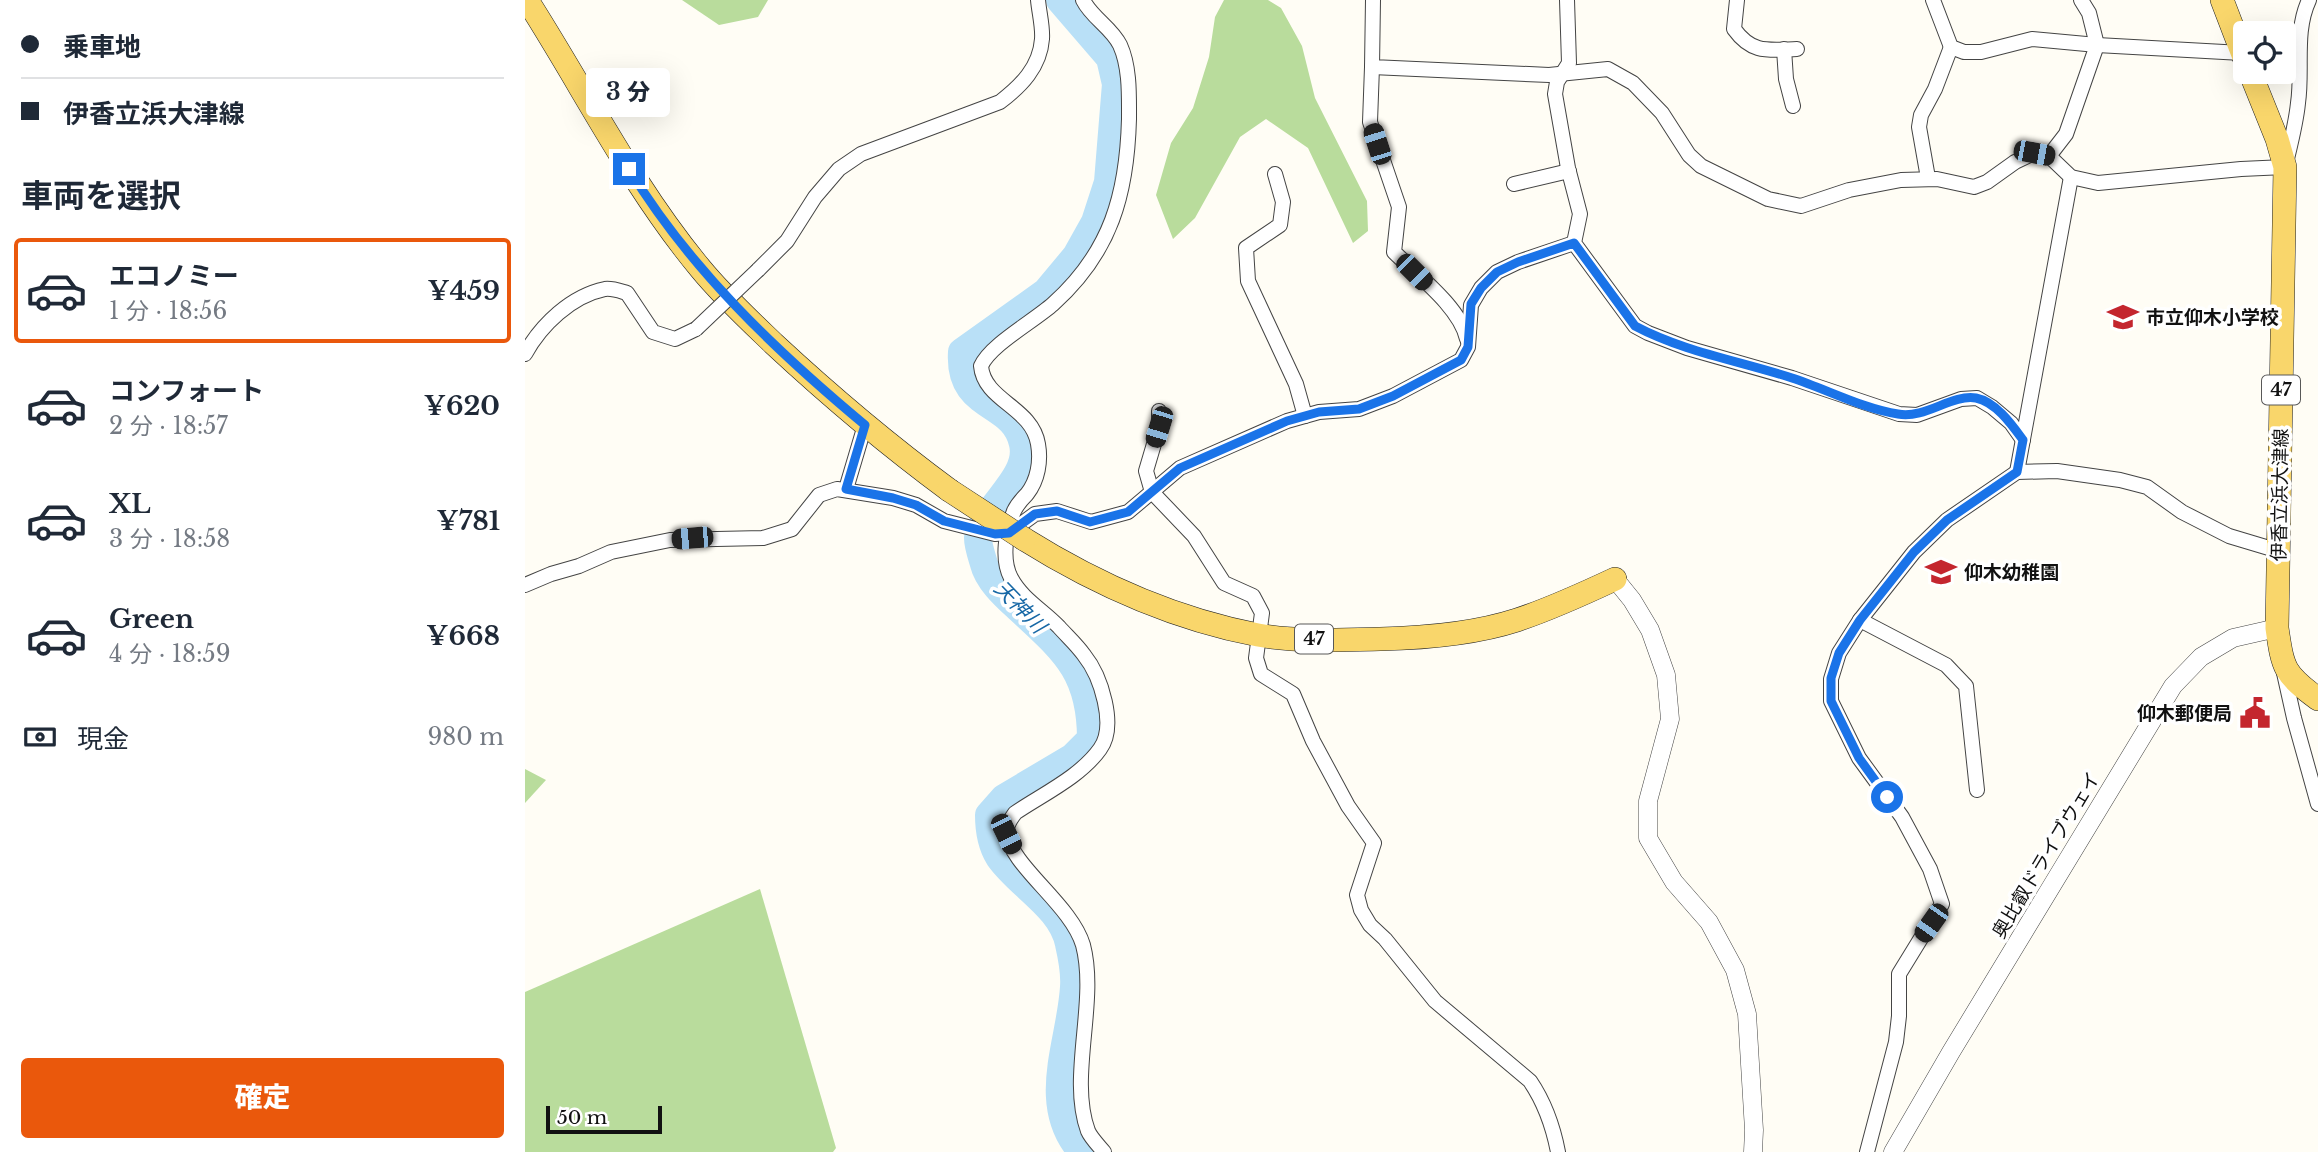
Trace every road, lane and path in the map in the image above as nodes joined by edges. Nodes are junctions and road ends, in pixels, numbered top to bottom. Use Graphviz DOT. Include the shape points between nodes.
graph roads {
  1 [pos="527,0"];
  2 [pos="1038,0"];
  3 [pos="1083,0"];
  4 [pos="1373,0"];
  5 [pos="1567,0"];
  6 [pos="1737,0"];
  7 [pos="1933,0"];
  8 [pos="2081,0"];
  9 [pos="2221,0"];
  10 [pos="2309,0"];
  11 [pos="2233,29"];
  12 [pos="2097,45"];
  13 [pos="1951,47"];
  14 [pos="2233,60"];
  15 [pos="1372,67"];
  16 [pos="1565,73"];
  17 [pos="2255,84"];
  18 [pos="1793,106"];
  19 [pos="2049,156"];
  20 [pos="2285,167"];
  21 [pos="1569,172"];
  22 [pos="1275,174"];
  23 [pos="2071,177"];
  24 [pos="1929,178"];
  25 [pos="1514,184"];
  26 [pos="1574,243"];
  27 [pos="1468,347"];
  28 [pos="525,354"];
  29 [pos="1159,411"];
  30 [pos="1305,416"];
  31 [pos="865,425"];
  32 [pos="2023,440"];
  33 [pos="2017,472"];
  34 [pos="846,489"];
  35 [pos="1152,492"];
  36 [pos="1009,536"];
  37 [pos="2279,551"];
  38 [pos="1615,579"];
  39 [pos="525,585"];
  40 [pos="1860,620"];
  41 [pos="2277,628"];
  42 [pos="1260,636"];
  43 [pos="2282,665"];
  44 [pos="2318,699"];
  45 [pos="1977,790"];
  46 [pos="2318,804"];
  47 [pos="1104,1152"];
  48 [pos="1558,1152"];
  49 [pos="1753,1152"];
  50 [pos="1867,1152"];
  51 [pos="1893,1152"];
  1 -- 31 [label="main road, 47" via="642,190 700,269"];
  2 -- 28 [label="street, bridge" via="1042,39 1030,74 1019,88 1000,102 861,154 839,169 787,241 696,329 675,339 653,332 627,293 607,289 573,303 547,323"];
  3 -- 36 [label="street" via="1120,46 1127,70 1126,170 1117,213 1088,265 1051,306 991,352 981,366 984,381 1027,419 1038,444 1035,480 1014,510"];
  4 -- 15 [label="street"];
  5 -- 16 [label="street" via="1569,63"];
  6 -- 18 [label="street" via="1734,29 1742,41 1753,49 1790,49 1786,79"];
  7 -- 13 [label="street"];
  8 -- 12 [label="street"];
  9 -- 11 [label="main road, 伊香立浜大津線 / 47"];
  10 -- 20 [label="street" via="2298,57 2299,101"];
  12 -- 13 [label="street" via="2032,38 1981,52"];
  12 -- 14 [label="street"];
  12 -- 19 [label="street" via="2066,134"];
  13 -- 24 [label="street" via="1921,115"];
  15 -- 16 [label="street"];
  15 -- 27 [label="street" via="1370,122 1399,207 1394,252 1453,311 1465,329"];
  16 -- 21 [label="street" via="1555,94"];
  16 -- 24 [label="street" via="1608,69 1620,74 1662,113 1701,166 1767,199 1801,206 1849,190"];
  17 -- 20 [label="main road, 伊香立浜大津線 / 47"];
  19 -- 23 [label="street"];
  19 -- 24 [label="street" via="2034,153 1974,187"];
  20 -- 23 [label="street" via="2098,183"];
  20 -- 37 [label="main road, 伊香立浜大津線 / 47"];
  21 -- 25 [label="street"];
  21 -- 26 [label="street" via="1580,214"];
  22 -- 30 [label="street" via="1283,202 1280,225 1246,248 1248,281 1296,384"];
  23 -- 32 [label="street"];
  26 -- 27 [label="street" via="1497,272 1471,304"];
  26 -- 32 [label="street" via="1635,326 1648,333 1899,414 1917,415 1977,398 2011,423"];
  27 -- 30 [label="street" via="1461,360 1393,396 1359,409"];
  29 -- 35 [label="street" via="1146,471"];
  30 -- 35 [label="street" via="1180,468"];
  31 -- 34 [label="street"];
  31 -- 36 [label="main road, 47, bridge"];
  32 -- 33 [label="street"];
  33 -- 37 [label="street" via="2057,471 2147,487 2182,512 2229,536"];
  33 -- 40 [label="street" via="1947,520 1914,552"];
  34 -- 36 [label="street" via="893,498 944,521"];
  34 -- 39 [label="street" via="819,495 792,529 763,538 670,540 611,552"];
  35 -- 36 [label="street" via="1128,512 1090,522 1057,511 1035,514"];
  35 -- 42 [label="street" via="1194,536 1224,583 1253,596 1262,613"];
  36 -- 42 [label="main road, 47" via="1110,588 1178,614"];
  36 -- 47 [label="street" via="1004,554 1010,577 1086,656 1106,707 1107,729 1101,747 1082,768 1015,813 1006,834 1027,869 1075,925 1082,943 1087,998 1084,1106 1089,1132"];
  37 -- 41 [label="main road, 伊香立浜大津線 / 47"];
  38 -- 42 [label="main road, 47" via="1514,621 1455,634 1336,640"];
  38 -- 49 [label="street" via="1650,630 1666,675 1670,719 1648,801 1648,838 1674,882 1709,922 1735,970 1747,1014"];
  40 -- 45 [label="street" via="1946,665 1966,686"];
  40 -- 50 [label="street" via="1839,653 1831,678 1831,701 1859,758 1930,869 1942,904 1899,974 1896,1042"];
  41 -- 43 [label="main road, 伊香立浜大津線 / 47"];
  41 -- 51 [label="street, 奥比叡ドライブウェイ" via="2233,638 2201,657 2173,686"];
  42 -- 48 [label="street" via="1256,658 1261,674 1293,694 1348,806 1374,843 1357,895 1361,910 1435,1001 1529,1081 1552,1125"];
  43 -- 44 [label="main road" via="2298,685"];
  43 -- 46 [label="street"];
}
